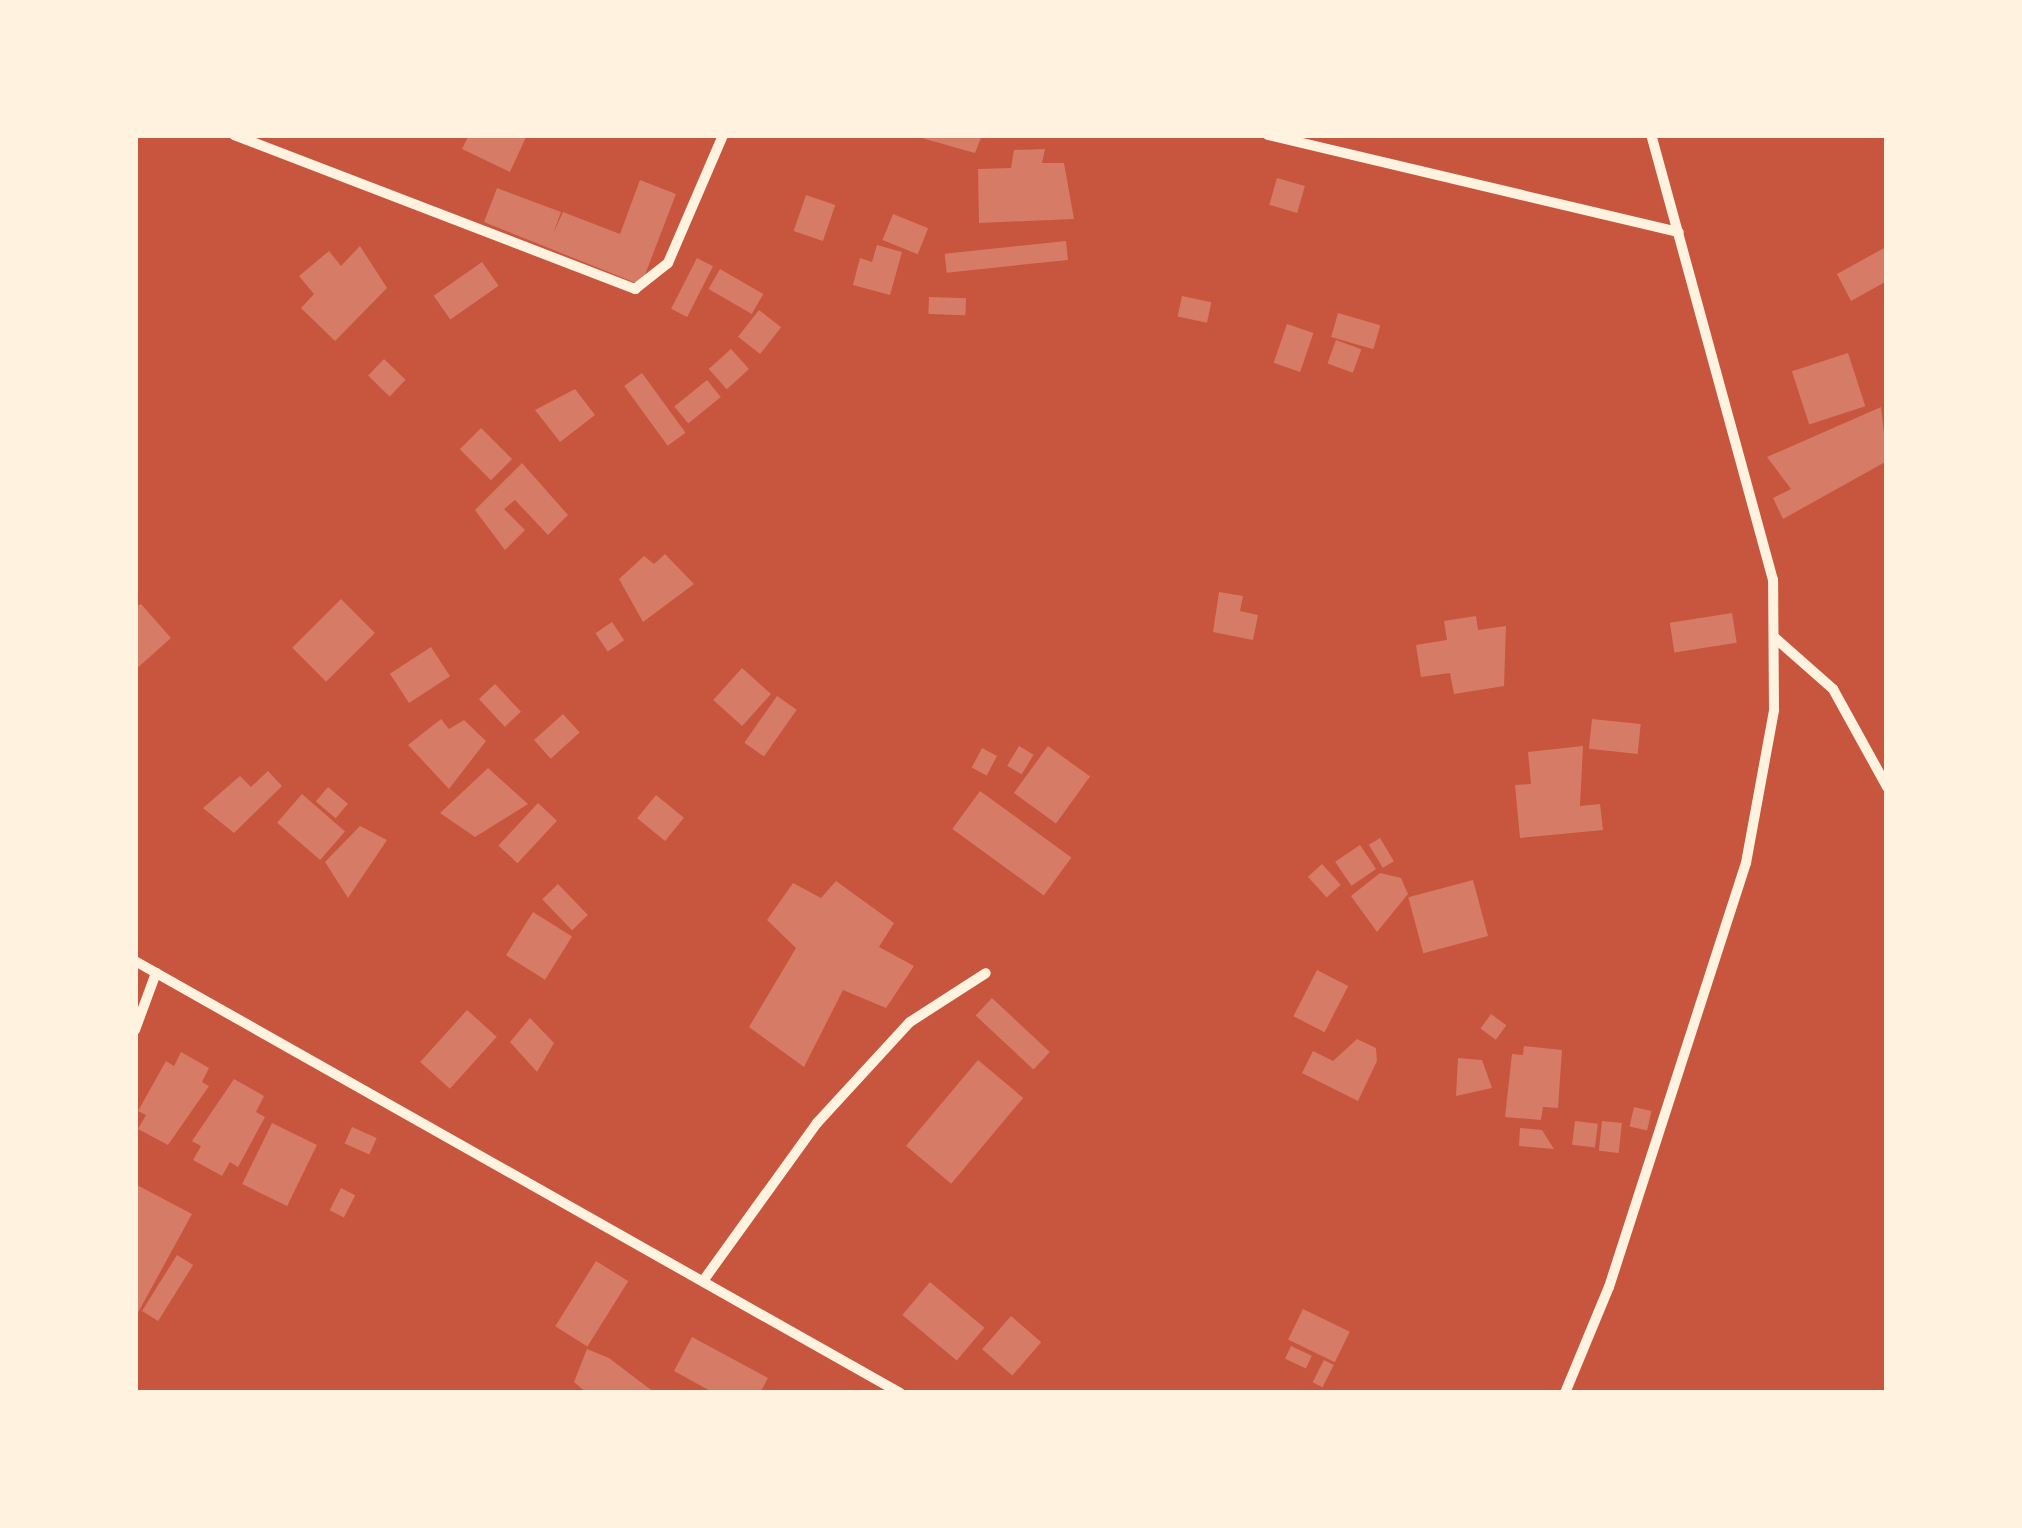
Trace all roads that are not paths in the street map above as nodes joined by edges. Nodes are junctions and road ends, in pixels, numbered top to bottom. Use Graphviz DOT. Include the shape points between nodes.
graph roads {
  1 [pos="234,135"];
  2 [pos="723,135"];
  3 [pos="1268,135"];
  4 [pos="1651,135"];
  5 [pos="1679,232"];
  6 [pos="1774,637"];
  7 [pos="1887,787"];
  8 [pos="135,961"];
  9 [pos="986,972"];
  10 [pos="156,973"];
  11 [pos="135,1030"];
  12 [pos="702,1281"];
  13 [pos="900,1393"];
  14 [pos="1565,1393"];
  1 -- 2 [label="street" via="635,288 668,263"];
  3 -- 5 [label="street"];
  4 -- 5 [label="street"];
  5 -- 6 [label="street" via="1774,580"];
  6 -- 7 [label="street" via="1833,689"];
  6 -- 14 [label="street" via="1774,710 1746,862 1610,1286"];
  8 -- 10 [label="street"];
  9 -- 12 [label="street" via="883,1050 817,1123"];
  10 -- 11 [label="street"];
  10 -- 12 [label="street"];
  12 -- 13 [label="street"];
}
